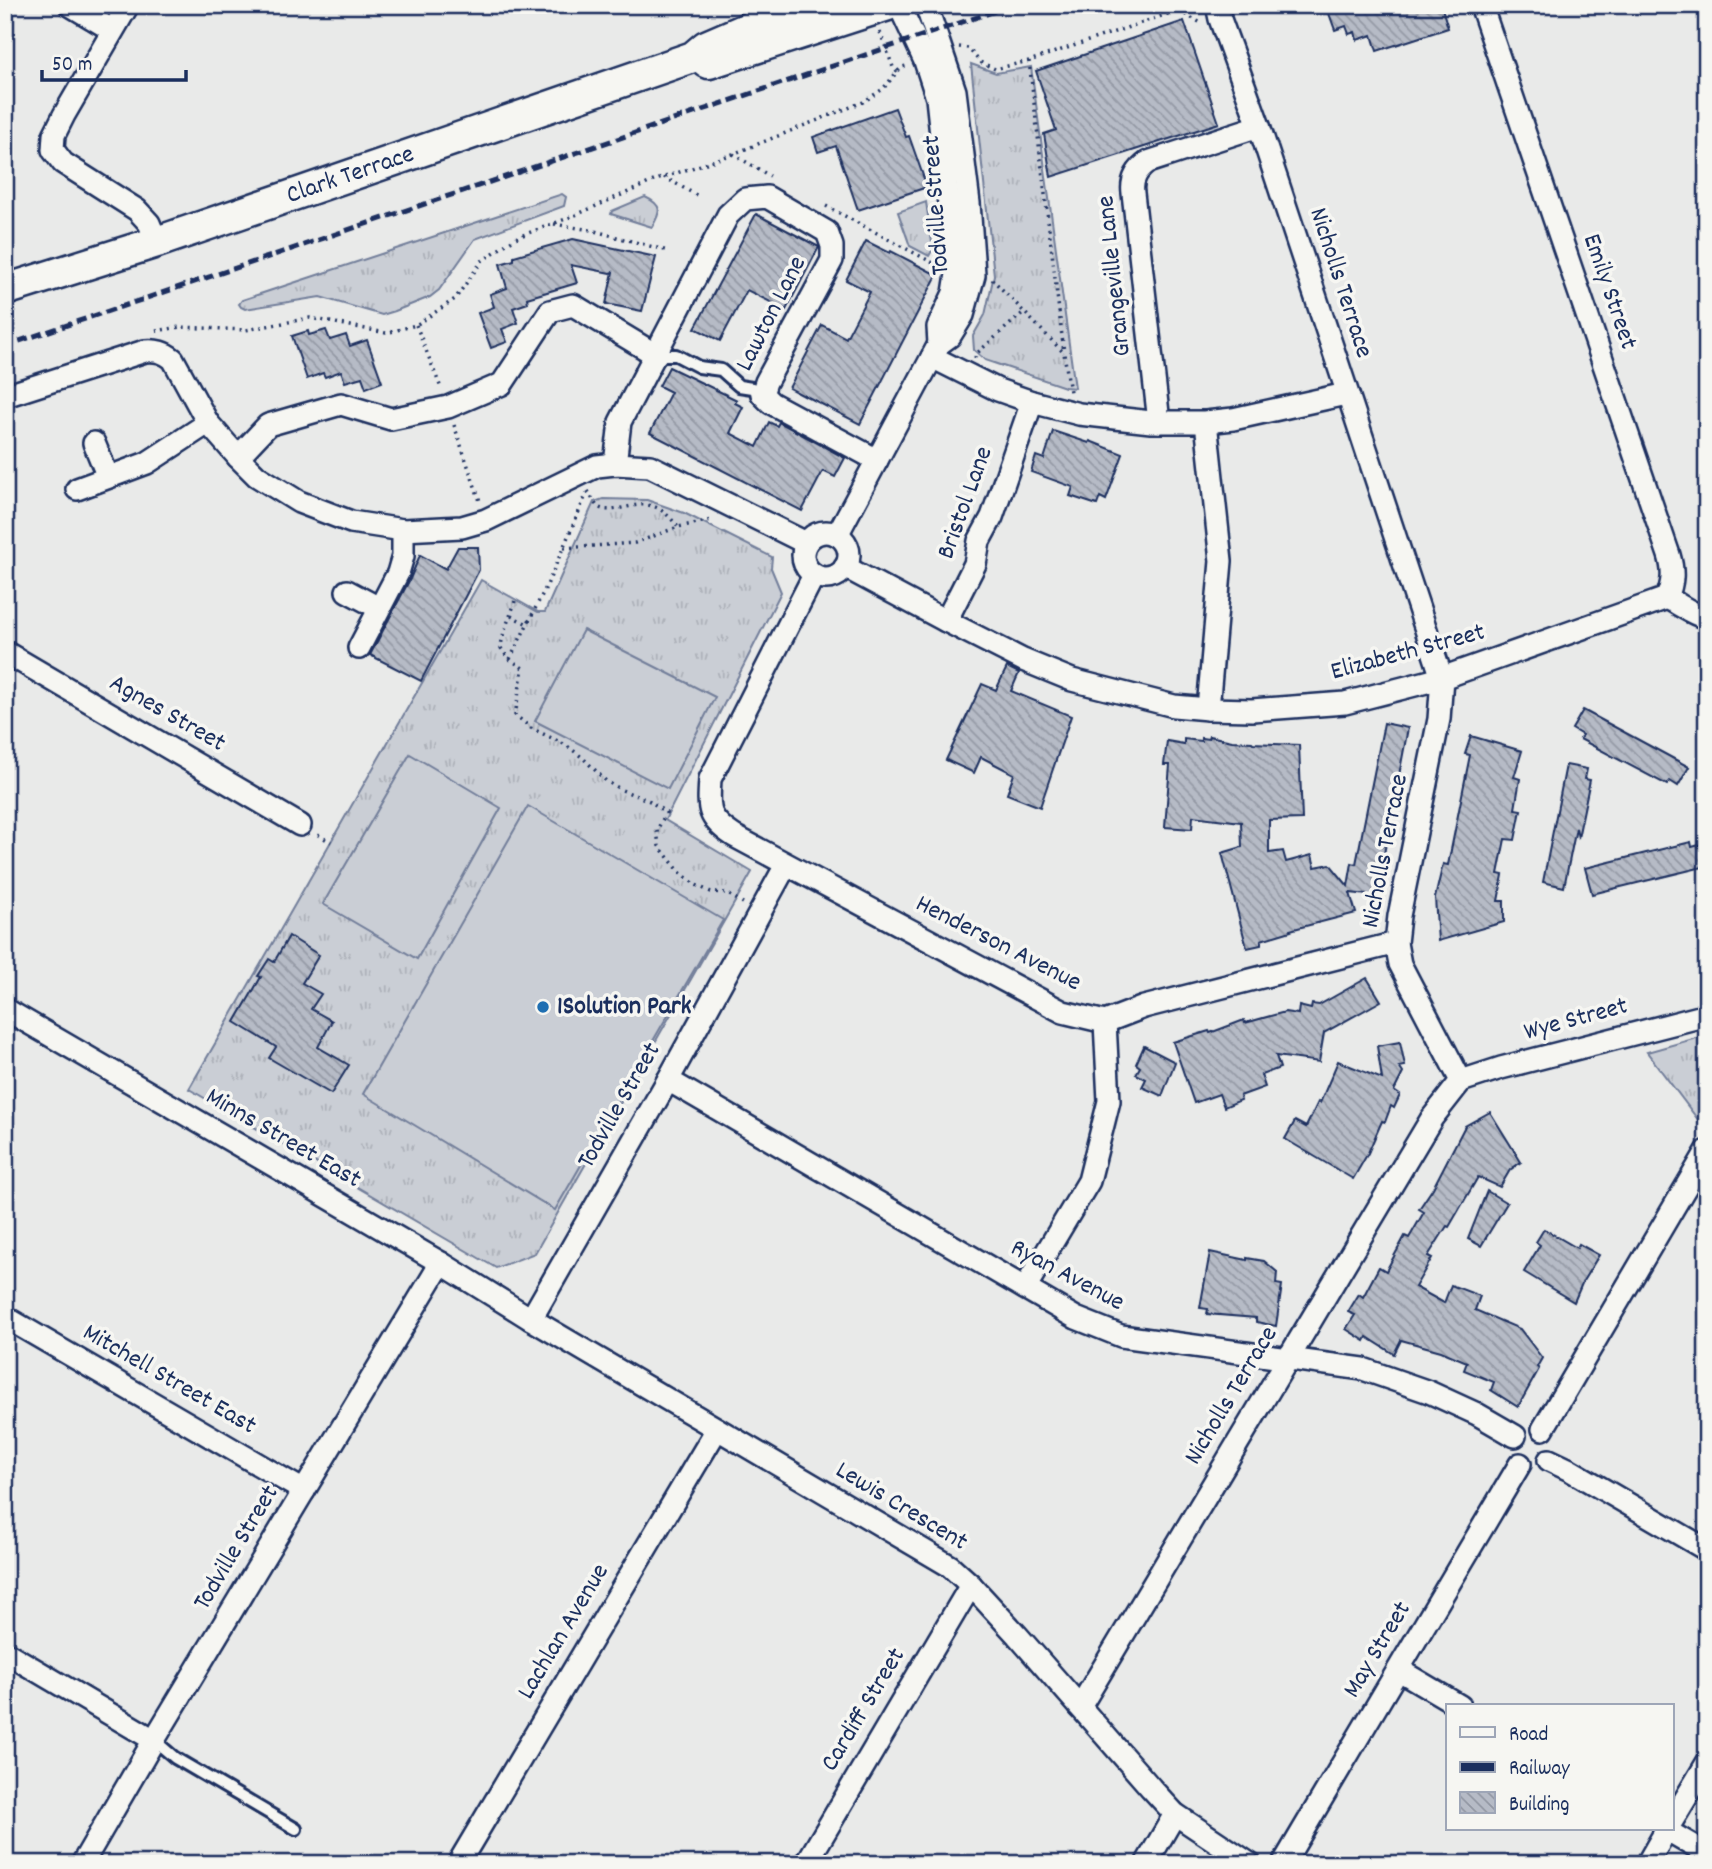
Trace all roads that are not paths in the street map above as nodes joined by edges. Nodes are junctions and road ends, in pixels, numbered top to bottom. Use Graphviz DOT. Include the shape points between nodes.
graph roads {
  1 [pos="70,5"];
  2 [pos="128,5"];
  3 [pos="899,5"];
  4 [pos="926,5"];
  5 [pos="1217,5"];
  6 [pos="1481,5"];
  7 [pos="792,7"];
  8 [pos="882,14"];
  9 [pos="113,30"];
  10 [pos="693,57"];
  11 [pos="932,57"];
  12 [pos="1259,126"];
  13 [pos="157,242"];
  14 [pos="5,290"];
  15 [pos="935,351"];
  16 [pos="656,355"];
  17 [pos="762,394"];
  18 [pos="1346,394"];
  19 [pos="5,396"];
  20 [pos="1031,402"];
  21 [pos="208,422"];
  22 [pos="1159,422"];
  23 [pos="1206,422"];
  24 [pos="94,443"];
  25 [pos="238,457"];
  26 [pos="877,460"];
  27 [pos="615,464"];
  28 [pos="108,477"];
  29 [pos="77,489"];
  30 [pos="403,530"];
  31 [pos="837,535"];
  32 [pos="806,543"];
  33 [pos="845,567"];
  34 [pos="814,575"];
  35 [pos="347,591"];
  36 [pos="1667,598"];
  37 [pos="379,608"];
  38 [pos="1707,618"];
  39 [pos="946,621"];
  40 [pos="359,648"];
  41 [pos="5,652"];
  42 [pos="1442,678"];
  43 [pos="1208,709"];
  44 [pos="300,825"];
  45 [pos="786,866"];
  46 [pos="1396,943"];
  47 [pos="5,1009"];
  48 [pos="1707,1014"];
  49 [pos="1105,1022"];
  50 [pos="668,1080"];
  51 [pos="1461,1081"];
  52 [pos="1707,1151"];
  53 [pos="441,1263"];
  54 [pos="1025,1289"];
  55 [pos="5,1317"];
  56 [pos="531,1319"];
  57 [pos="1287,1358"];
  58 [pos="717,1429"];
  59 [pos="1543,1429"];
  60 [pos="1514,1436"];
  61 [pos="1549,1460"];
  62 [pos="1520,1464"];
  63 [pos="304,1491"];
  64 [pos="1707,1550"];
  65 [pos="971,1585"];
  66 [pos="5,1652"];
  67 [pos="1399,1670"];
  68 [pos="1457,1704"];
  69 [pos="1080,1707"];
  70 [pos="154,1740"];
  71 [pos="1707,1763"];
  72 [pos="1175,1814"];
  73 [pos="1674,1816"];
  74 [pos="296,1829"];
  75 [pos="1665,1830"];
  76 [pos="1671,1830"];
  77 [pos="1707,1854"];
  78 [pos="82,1864"];
  79 [pos="458,1864"];
  80 [pos="806,1864"];
  81 [pos="1146,1864"];
  82 [pos="1251,1864"];
  83 [pos="1283,1864"];
  84 [pos="1647,1864"];
  1 -- 9 [label="street"];
  2 -- 9 [label="street"];
  3 -- 11 [label="street"];
  4 -- 11 [label="street"];
  5 -- 12 [label="street, Nicholls Terrace"];
  6 -- 36 [label="street, Emily Street" via="1669,555 1673,569"];
  7 -- 10 [label="main road, Clark Terrace" via="706,46"];
  8 -- 10 [label="main road, Clark Terrace" via="709,63"];
  9 -- 13 [label="street" via="54,135 53,150 63,163 138,210"];
  10 -- 13 [label="main road, Clark Terrace"];
  11 -- 15 [label="street, Todville Street" via="955,91 974,275 963,315"];
  12 -- 18 [label="street, Nicholls Terrace"];
  12 -- 22 [label="street, Grangeville Lane" via="1148,162 1133,180"];
  13 -- 14 [label="main road, Clark Terrace"];
  15 -- 20 [label="street" via="967,374"];
  15 -- 26 [label="street, Todville Street"];
  16 -- 17 [label="lane" via="676,355 699,367 721,370 739,386"];
  16 -- 17 [label="street, Lawton Lane" via="727,215 746,199 767,197 827,232 832,260"];
  16 -- 25 [label="street" via="573,305 550,311 502,384 448,407 391,419 341,404 268,425"];
  16 -- 27 [label="street, Lawton Lane" via="620,422"];
  17 -- 26 [label="street, Lawton Lane"];
  18 -- 23 [label="street"];
  18 -- 42 [label="street, Nicholls Terrace"];
  19 -- 21 [label="street" via="155,350 173,359"];
  20 -- 22 [label="street" via="1079,414"];
  20 -- 39 [label="street, Bristol Lane" via="992,517 979,541 973,569"];
  21 -- 25 [label="street"];
  21 -- 28 [label="street" via="147,463"];
  22 -- 23 [label="street"];
  23 -- 43 [label="street" via="1221,561"];
  24 -- 28 [label="street"];
  25 -- 30 [label="street" via="257,476 299,502 351,522"];
  26 -- 31 [label="street, Todville Street"];
  27 -- 30 [label="street" via="597,466 486,520 462,527"];
  27 -- 32 [label="street" via="650,466"];
  28 -- 29 [label="street"];
  30 -- 37 [label="street" via="398,573"];
  31 -- 32 [label="street" via="818,534"];
  31 -- 33 [label="street" via="847,547"];
  32 -- 34 [label="street" via="804,562"];
  33 -- 34 [label="street" via="833,577"];
  33 -- 39 [label="street, Elizabeth Street"];
  34 -- 45 [label="street" via="710,779 708,806 717,825"];
  35 -- 37 [label="street"];
  36 -- 38 [label="street" via="1685,611"];
  36 -- 42 [label="street, Elizabeth Street"];
  37 -- 40 [label="street"];
  39 -- 43 [label="street, Elizabeth Street" via="1072,680 1174,706"];
  41 -- 44 [label="street, Agnes Street"];
  42 -- 43 [label="street, Elizabeth Street" via="1345,703"];
  42 -- 46 [label="street, Nicholls Terrace" via="1440,719"];
  45 -- 49 [label="street, Henderson Avenue" via="1063,1012"];
  45 -- 50 [label="street, Todville Street"];
  46 -- 49 [label="street" via="1144,1007"];
  46 -- 51 [label="street, Nicholls Terrace" via="1400,964"];
  47 -- 53 [label="street, Minns Street East"];
  48 -- 51 [label="street, Wye Street"];
  49 -- 54 [label="street" via="1109,1101 1089,1181"];
  50 -- 54 [label="street, Ryan Avenue"];
  50 -- 56 [label="street, Todville Street"];
  51 -- 57 [label="street, Nicholls Terrace" via="1432,1118"];
  52 -- 59 [label="street"];
  53 -- 56 [label="street, Minns Street East"];
  53 -- 63 [label="street, Todville Street"];
  54 -- 57 [label="street, Ryan Avenue" via="1076,1318 1121,1336"];
  55 -- 63 [label="street, Mitchell Street East"];
  56 -- 58 [label="street, Lewis Crescent"];
  57 -- 60 [label="street, Ryan Avenue" via="1363,1369 1429,1392"];
  57 -- 69 [label="street, Nicholls Terrace"];
  58 -- 65 [label="street, Lewis Crescent" via="950,1566"];
  58 -- 79 [label="street, Lachlan Avenue"];
  59 -- 60 [label="street" via="1528,1427"];
  59 -- 61 [label="street" via="1552,1439"];
  60 -- 62 [label="street" via="1512,1452"];
  61 -- 62 [label="street" via="1535,1468"];
  61 -- 64 [label="street"];
  62 -- 67 [label="street, May Street"];
  63 -- 70 [label="street, Todville Street"];
  65 -- 69 [label="street, Lewis Crescent"];
  65 -- 80 [label="street, Cardiff Street"];
  66 -- 70 [label="street"];
  67 -- 68 [label="street"];
  67 -- 83 [label="street, May Street"];
  69 -- 72 [label="street, Lewis Crescent"];
  70 -- 74 [label="lane" via="175,1758"];
  70 -- 78 [label="street, Todville Street"];
  71 -- 73 [label="street"];
  72 -- 81 [label="street"];
  72 -- 82 [label="street, Lewis Crescent"];
  75 -- 84 [label="street"];
  76 -- 77 [label="street"];
}
